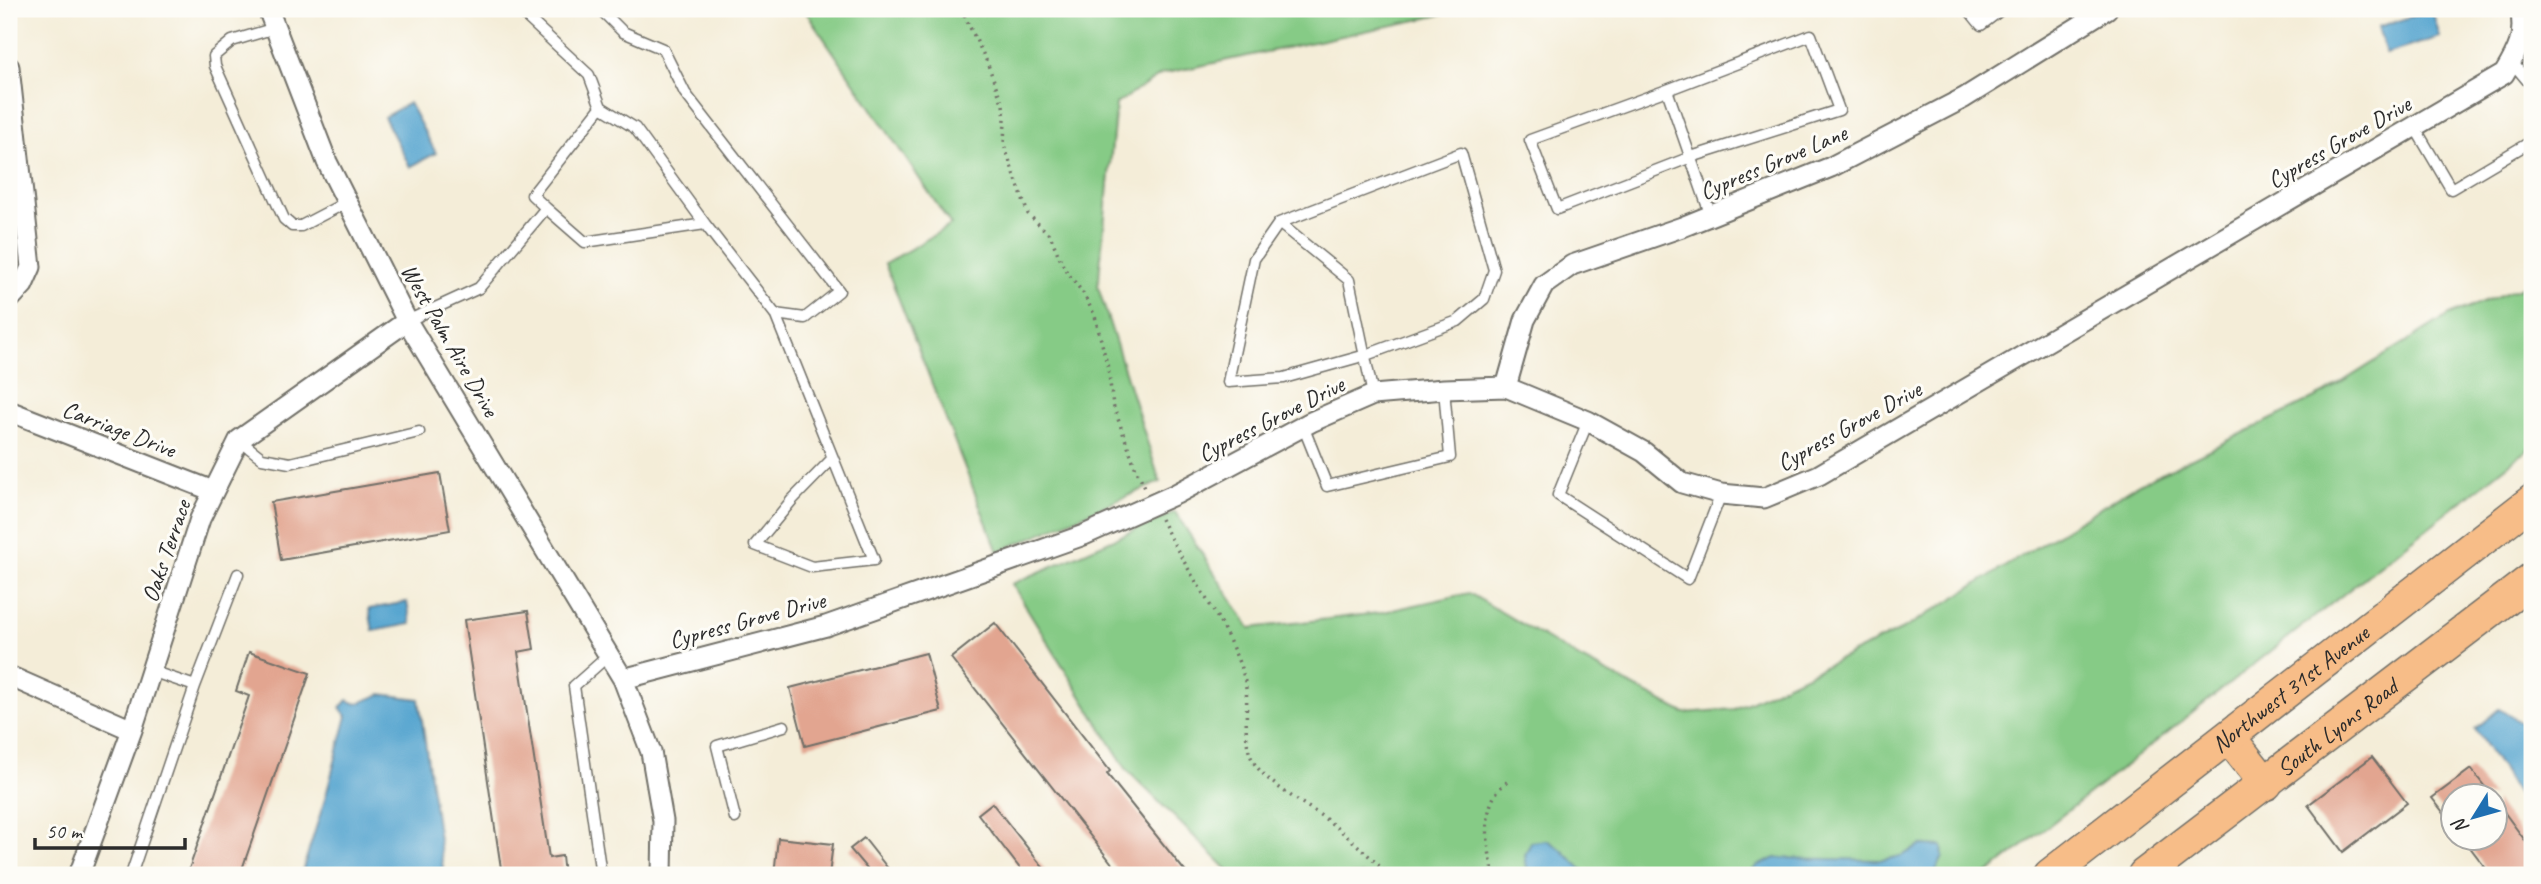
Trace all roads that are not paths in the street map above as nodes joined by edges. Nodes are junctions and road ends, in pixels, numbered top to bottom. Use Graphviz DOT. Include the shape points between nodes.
graph roads {
  1 [pos="268,9"];
  2 [pos="518,9"];
  3 [pos="600,9"];
  4 [pos="1968,9"];
  5 [pos="2001,9"];
  6 [pos="2107,9"];
  7 [pos="2525,19"];
  8 [pos="275,28"];
  9 [pos="9,67"];
  10 [pos="2508,68"];
  11 [pos="2532,86"];
  12 [pos="1667,90"];
  13 [pos="601,107"];
  14 [pos="2414,126"];
  15 [pos="2532,142"];
  16 [pos="1691,158"];
  17 [pos="346,202"];
  18 [pos="546,208"];
  19 [pos="1711,215"];
  20 [pos="1279,223"];
  21 [pos="705,224"];
  22 [pos="9,300"];
  23 [pos="775,314"];
  24 [pos="407,321"];
  25 [pos="1366,355"];
  26 [pos="1506,387"];
  27 [pos="1444,389"];
  28 [pos="1373,396"];
  29 [pos="9,411"];
  30 [pos="1588,421"];
  31 [pos="1303,426"];
  32 [pos="419,432"];
  33 [pos="239,440"];
  34 [pos="833,458"];
  35 [pos="213,491"];
  36 [pos="1721,494"];
  37 [pos="2532,501"];
  38 [pos="238,575"];
  39 [pos="2532,579"];
  40 [pos="609,656"];
  41 [pos="151,671"];
  42 [pos="9,676"];
  43 [pos="624,679"];
  44 [pos="195,686"];
  45 [pos="784,726"];
  46 [pos="132,730"];
  47 [pos="2229,737"];
  48 [pos="2266,783"];
  49 [pos="734,818"];
  50 [pos="79,875"];
  51 [pos="131,875"];
  52 [pos="601,875"];
  53 [pos="662,875"];
  54 [pos="2050,875"];
  55 [pos="2144,875"];
  1 -- 8 [label="street, West Palm Aire Drive"];
  2 -- 13 [label="lane" via="589,75"];
  3 -- 23 [label="lane" via="624,32 663,49 685,93 839,291 805,318"];
  4 -- 5 [label="lane" via="1981,25"];
  6 -- 19 [label="street, Cypress Grove Lane" via="1964,98 1831,167"];
  7 -- 10 [label="street" via="2517,53"];
  8 -- 17 [label="street, West Palm Aire Drive"];
  8 -- 17 [label="lane" via="232,41 214,56 215,66 284,219 301,226"];
  9 -- 22 [label="street" via="31,267"];
  10 -- 11 [label="lane"];
  10 -- 14 [label="street, Cypress Grove Drive"];
  12 -- 16 [label="lane"];
  12 -- 16 [label="lane" via="1530,140 1557,209"];
  12 -- 16 [label="lane" via="1811,35 1839,110"];
  13 -- 18 [label="lane" via="532,195"];
  13 -- 21 [label="lane" via="635,128"];
  14 -- 15 [label="lane" via="2451,189"];
  14 -- 36 [label="street, Cypress Grove Drive" via="1819,475 1764,498"];
  16 -- 19 [label="lane"];
  17 -- 24 [label="street, West Palm Aire Drive"];
  18 -- 21 [label="lane" via="585,242"];
  18 -- 24 [label="lane" via="479,288"];
  19 -- 26 [label="street, Cypress Grove Lane" via="1572,265 1544,285 1525,320"];
  20 -- 25 [label="lane" via="1349,280"];
  20 -- 25 [label="lane" via="1254,258 1228,383 1284,377"];
  20 -- 25 [label="lane" via="1461,153 1494,270 1484,299 1458,321"];
  21 -- 23 [label="lane"];
  23 -- 34 [label="lane"];
  24 -- 33 [label="street, Oaks Terrace"];
  24 -- 40 [label="street, West Palm Aire Drive"];
  25 -- 28 [label="lane"];
  26 -- 27 [label="street, Cypress Grove Drive"];
  26 -- 30 [label="street, Cypress Grove Drive"];
  27 -- 28 [label="street, Cypress Grove Drive"];
  27 -- 31 [label="lane" via="1450,457 1327,486"];
  28 -- 31 [label="street, Cypress Grove Drive"];
  29 -- 35 [label="street, Carriage Drive"];
  30 -- 36 [label="street, Cypress Grove Drive" via="1644,452 1682,483"];
  30 -- 36 [label="lane" via="1558,495 1688,579"];
  31 -- 43 [label="street, Cypress Grove Drive" via="1155,504 1084,535 826,626"];
  32 -- 33 [label="lane" via="290,463 262,458"];
  33 -- 35 [label="street, Oaks Terrace"];
  34 -- 34 [label="lane" via="874,561 812,567 754,545"];
  35 -- 41 [label="street, Oaks Terrace"];
  37 -- 47 [label="main road, Northwest 31st Avenue"];
  38 -- 44 [label="lane"];
  39 -- 48 [label="main road, South Lyons Road"];
  40 -- 43 [label="street, West Palm Aire Drive"];
  40 -- 52 [label="lane" via="574,686"];
  41 -- 44 [label="lane"];
  41 -- 46 [label="street, Oaks Terrace"];
  42 -- 46 [label="street"];
  43 -- 53 [label="street, West Palm Aire Drive" via="651,752 663,821"];
  44 -- 51 [label="lane"];
  45 -- 49 [label="lane" via="716,746"];
  46 -- 50 [label="street, Oaks Terrace"];
  47 -- 48 [label="main road"];
  47 -- 54 [label="main road, Northwest 31st Avenue"];
  48 -- 55 [label="main road, South Lyons Road"];
}
